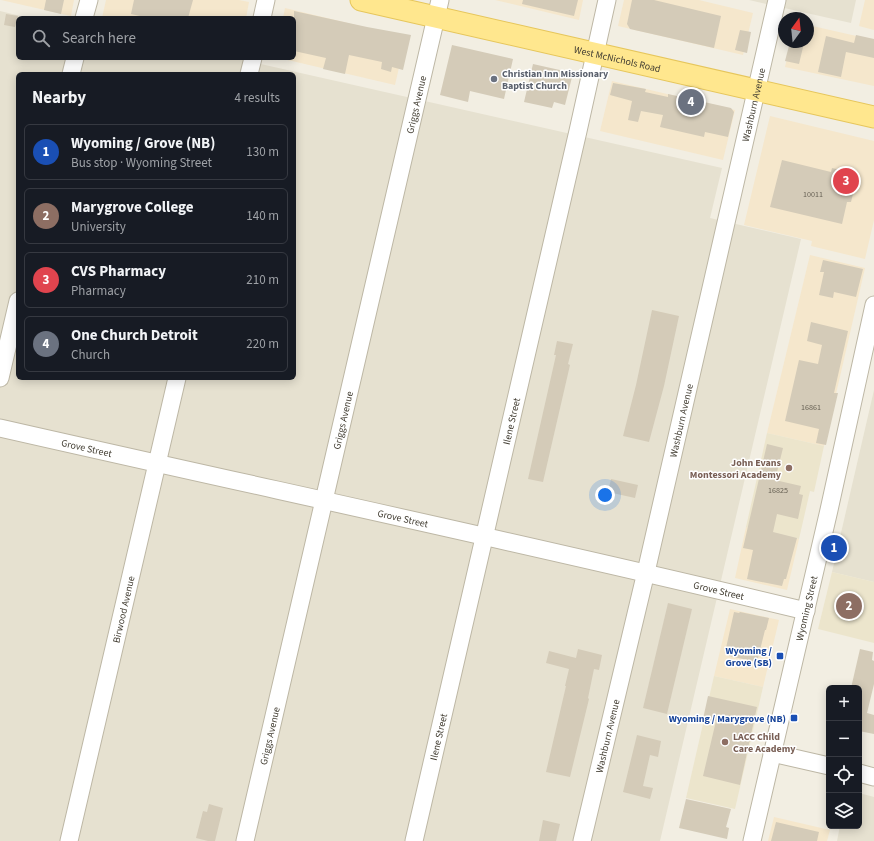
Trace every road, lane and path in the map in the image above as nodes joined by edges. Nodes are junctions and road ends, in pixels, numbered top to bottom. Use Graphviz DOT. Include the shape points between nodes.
graph roads {
  1 [pos="89,0"];
  2 [pos="266,0"];
  3 [pos="360,0"];
  4 [pos="607,0"];
  5 [pos="777,0"];
  6 [pos="438,8"];
  7 [pos="85,16"];
  8 [pos="262,16"];
  9 [pos="596,53"];
  10 [pos="74,60"];
  11 [pos="252,60"];
  12 [pos="72,72"];
  13 [pos="250,72"];
  14 [pos="756,90"];
  15 [pos="874,117"];
  16 [pos="874,305"];
  17 [pos="16,310"];
  18 [pos="0,378"];
  19 [pos="177,380"];
  20 [pos="0,428"];
  21 [pos="157,464"];
  22 [pos="324,501"];
  23 [pos="484,535"];
  24 [pos="646,572"];
  25 [pos="806,611"];
  26 [pos="772,753"];
  27 [pos="826,765"];
  28 [pos="862,774"];
  29 [pos="874,777"];
  30 [pos="69,841"];
  31 [pos="245,841"];
  32 [pos="414,841"];
  33 [pos="582,841"];
  34 [pos="752,841"];
  1 -- 7 [label="street"];
  2 -- 8 [label="street"];
  3 -- 6 [label="main road, West McNichols Road"];
  4 -- 9 [label="street, Ilene Street"];
  5 -- 14 [label="street, Washburn Avenue"];
  6 -- 9 [label="main road, West McNichols Road"];
  6 -- 22 [label="street, Griggs Avenue"];
  9 -- 14 [label="main road, West McNichols Road"];
  9 -- 23 [label="street, Ilene Street"];
  10 -- 12 [label="street"];
  11 -- 13 [label="street"];
  14 -- 15 [label="main road, West McNichols Road"];
  14 -- 24 [label="street, Washburn Avenue"];
  16 -- 25 [label="street, Wyoming Street"];
  17 -- 18 [label="street"];
  19 -- 21 [label="street, Birwood Avenue"];
  20 -- 21 [label="street, Grove Street"];
  21 -- 22 [label="street, Grove Street"];
  21 -- 30 [label="street, Birwood Avenue"];
  22 -- 23 [label="street, Grove Street"];
  22 -- 31 [label="street, Griggs Avenue"];
  23 -- 24 [label="street, Grove Street"];
  23 -- 32 [label="street, Ilene Street"];
  24 -- 25 [label="street, Grove Street"];
  24 -- 33 [label="street, Washburn Avenue"];
  25 -- 26 [label="street, Wyoming Street"];
  26 -- 27 [label="street"];
  26 -- 34 [label="street, Wyoming Street"];
  28 -- 29 [label="street"];
}
